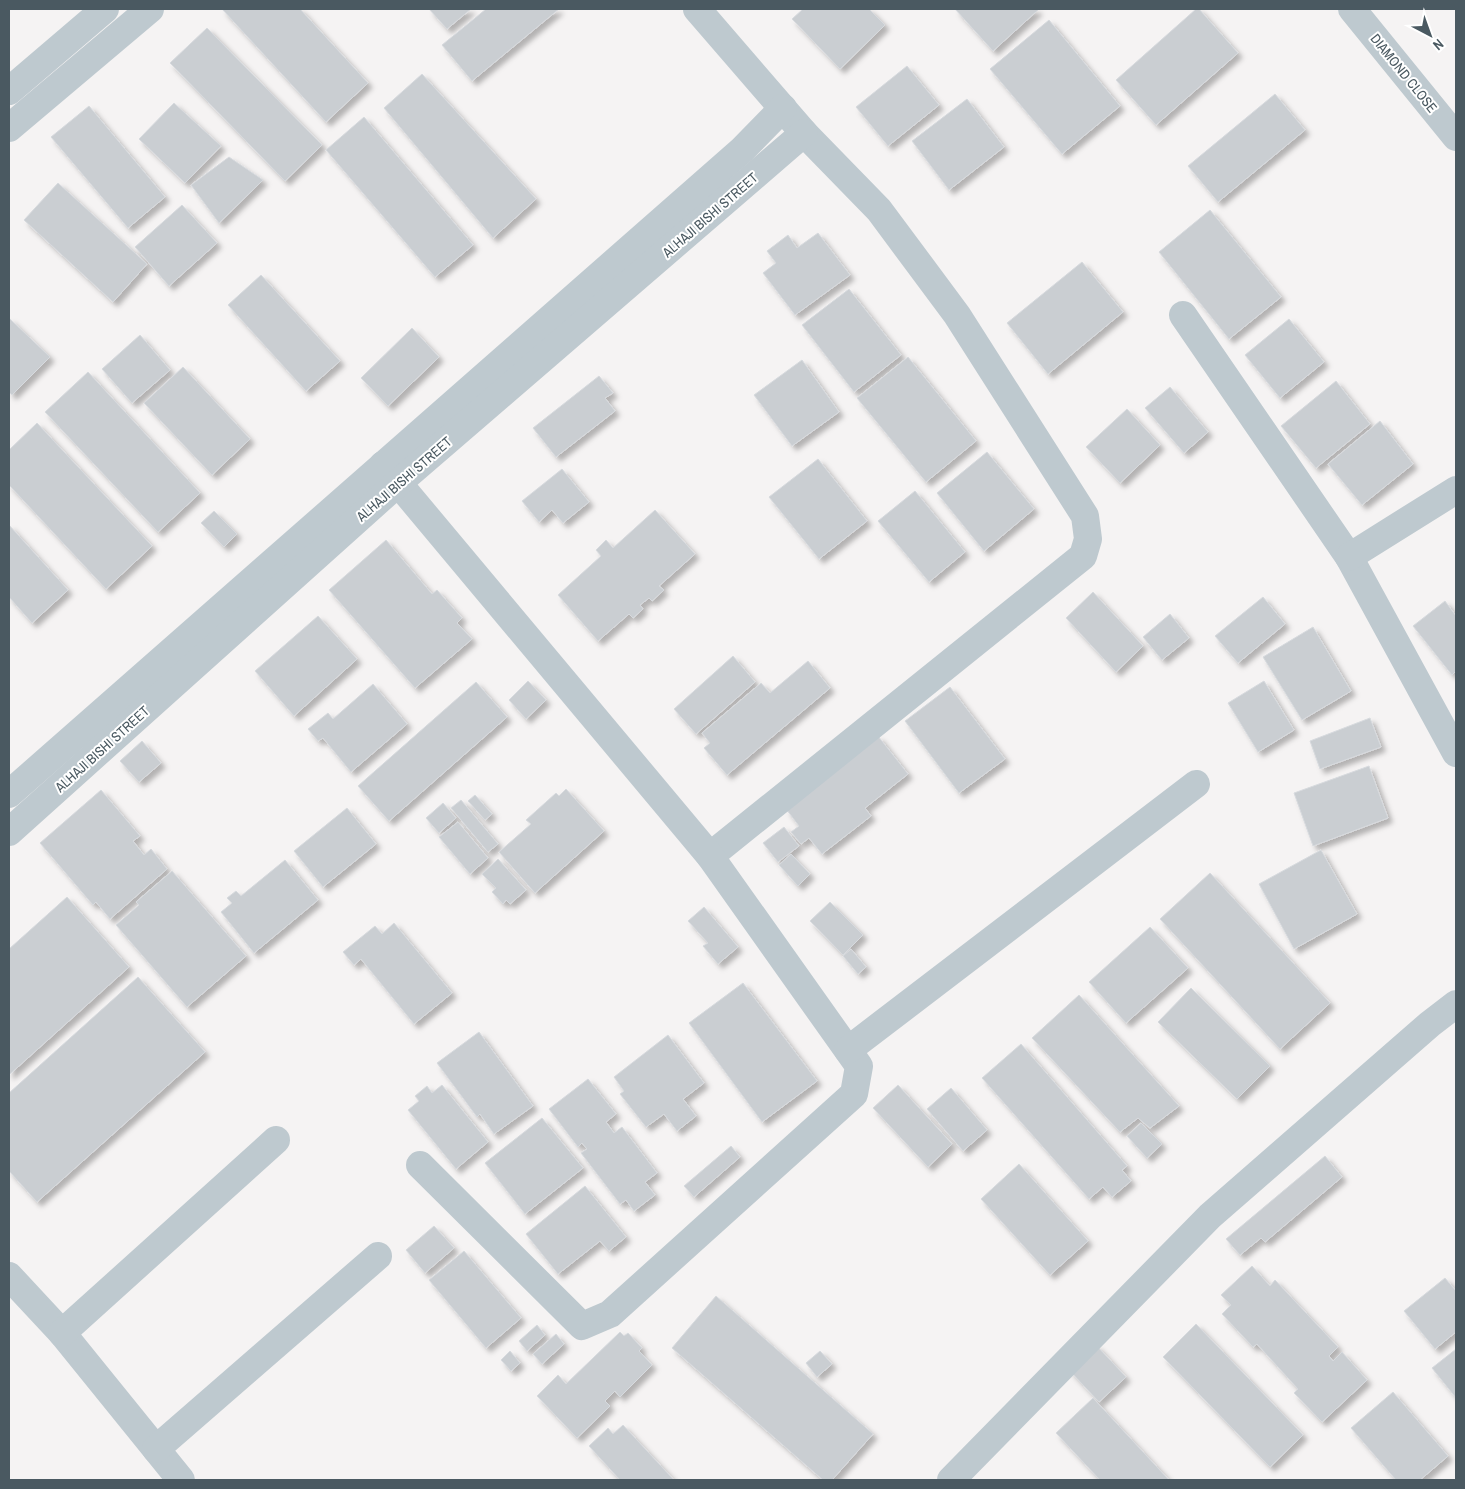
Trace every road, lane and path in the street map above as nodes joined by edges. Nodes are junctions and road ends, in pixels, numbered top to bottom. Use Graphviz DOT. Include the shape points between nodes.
graph roads {
  1 [pos="105,9"];
  2 [pos="150,9"];
  3 [pos="697,9"];
  4 [pos="1352,9"];
  5 [pos="9,91"];
  6 [pos="783,108"];
  7 [pos="9,128"];
  8 [pos="804,133"];
  9 [pos="1456,137"];
  10 [pos="1183,316"];
  11 [pos="391,474"];
  12 [pos="1456,490"];
  13 [pos="1349,556"];
  14 [pos="1456,752"];
  15 [pos="1196,784"];
  16 [pos="9,794"];
  17 [pos="9,832"];
  18 [pos="710,856"];
  19 [pos="1456,1004"];
  20 [pos="848,1050"];
  21 [pos="276,1140"];
  22 [pos="420,1165"];
  23 [pos="378,1256"];
  24 [pos="9,1276"];
  25 [pos="62,1333"];
  26 [pos="156,1449"];
  27 [pos="181,1480"];
  28 [pos="951,1480"];
  1 -- 5 [label="street"];
  2 -- 7 [label="street"];
  3 -- 6 [label="street"];
  4 -- 9 [label="street, DIAMOND CLOSE"];
  6 -- 8 [label="street"];
  6 -- 11 [label="street, ALHAJI BISHI STREET" via="742,150"];
  8 -- 11 [label="street, ALHAJI BISHI STREET"];
  8 -- 18 [label="street" via="879,210 957,316 1085,516 1088,539 1083,556"];
  10 -- 13 [label="street"];
  11 -- 16 [label="street, ALHAJI BISHI STREET"];
  11 -- 17 [label="street, ALHAJI BISHI STREET"];
  11 -- 18 [label="street"];
  12 -- 13 [label="street"];
  13 -- 14 [label="street"];
  15 -- 20 [label="street"];
  18 -- 20 [label="street"];
  19 -- 28 [label="street" via="1210,1216"];
  20 -- 22 [label="street" via="859,1066 854,1094 610,1314 582,1326"];
  21 -- 25 [label="street"];
  23 -- 26 [label="street"];
  24 -- 25 [label="street"];
  25 -- 26 [label="street"];
  26 -- 27 [label="street"];
}
